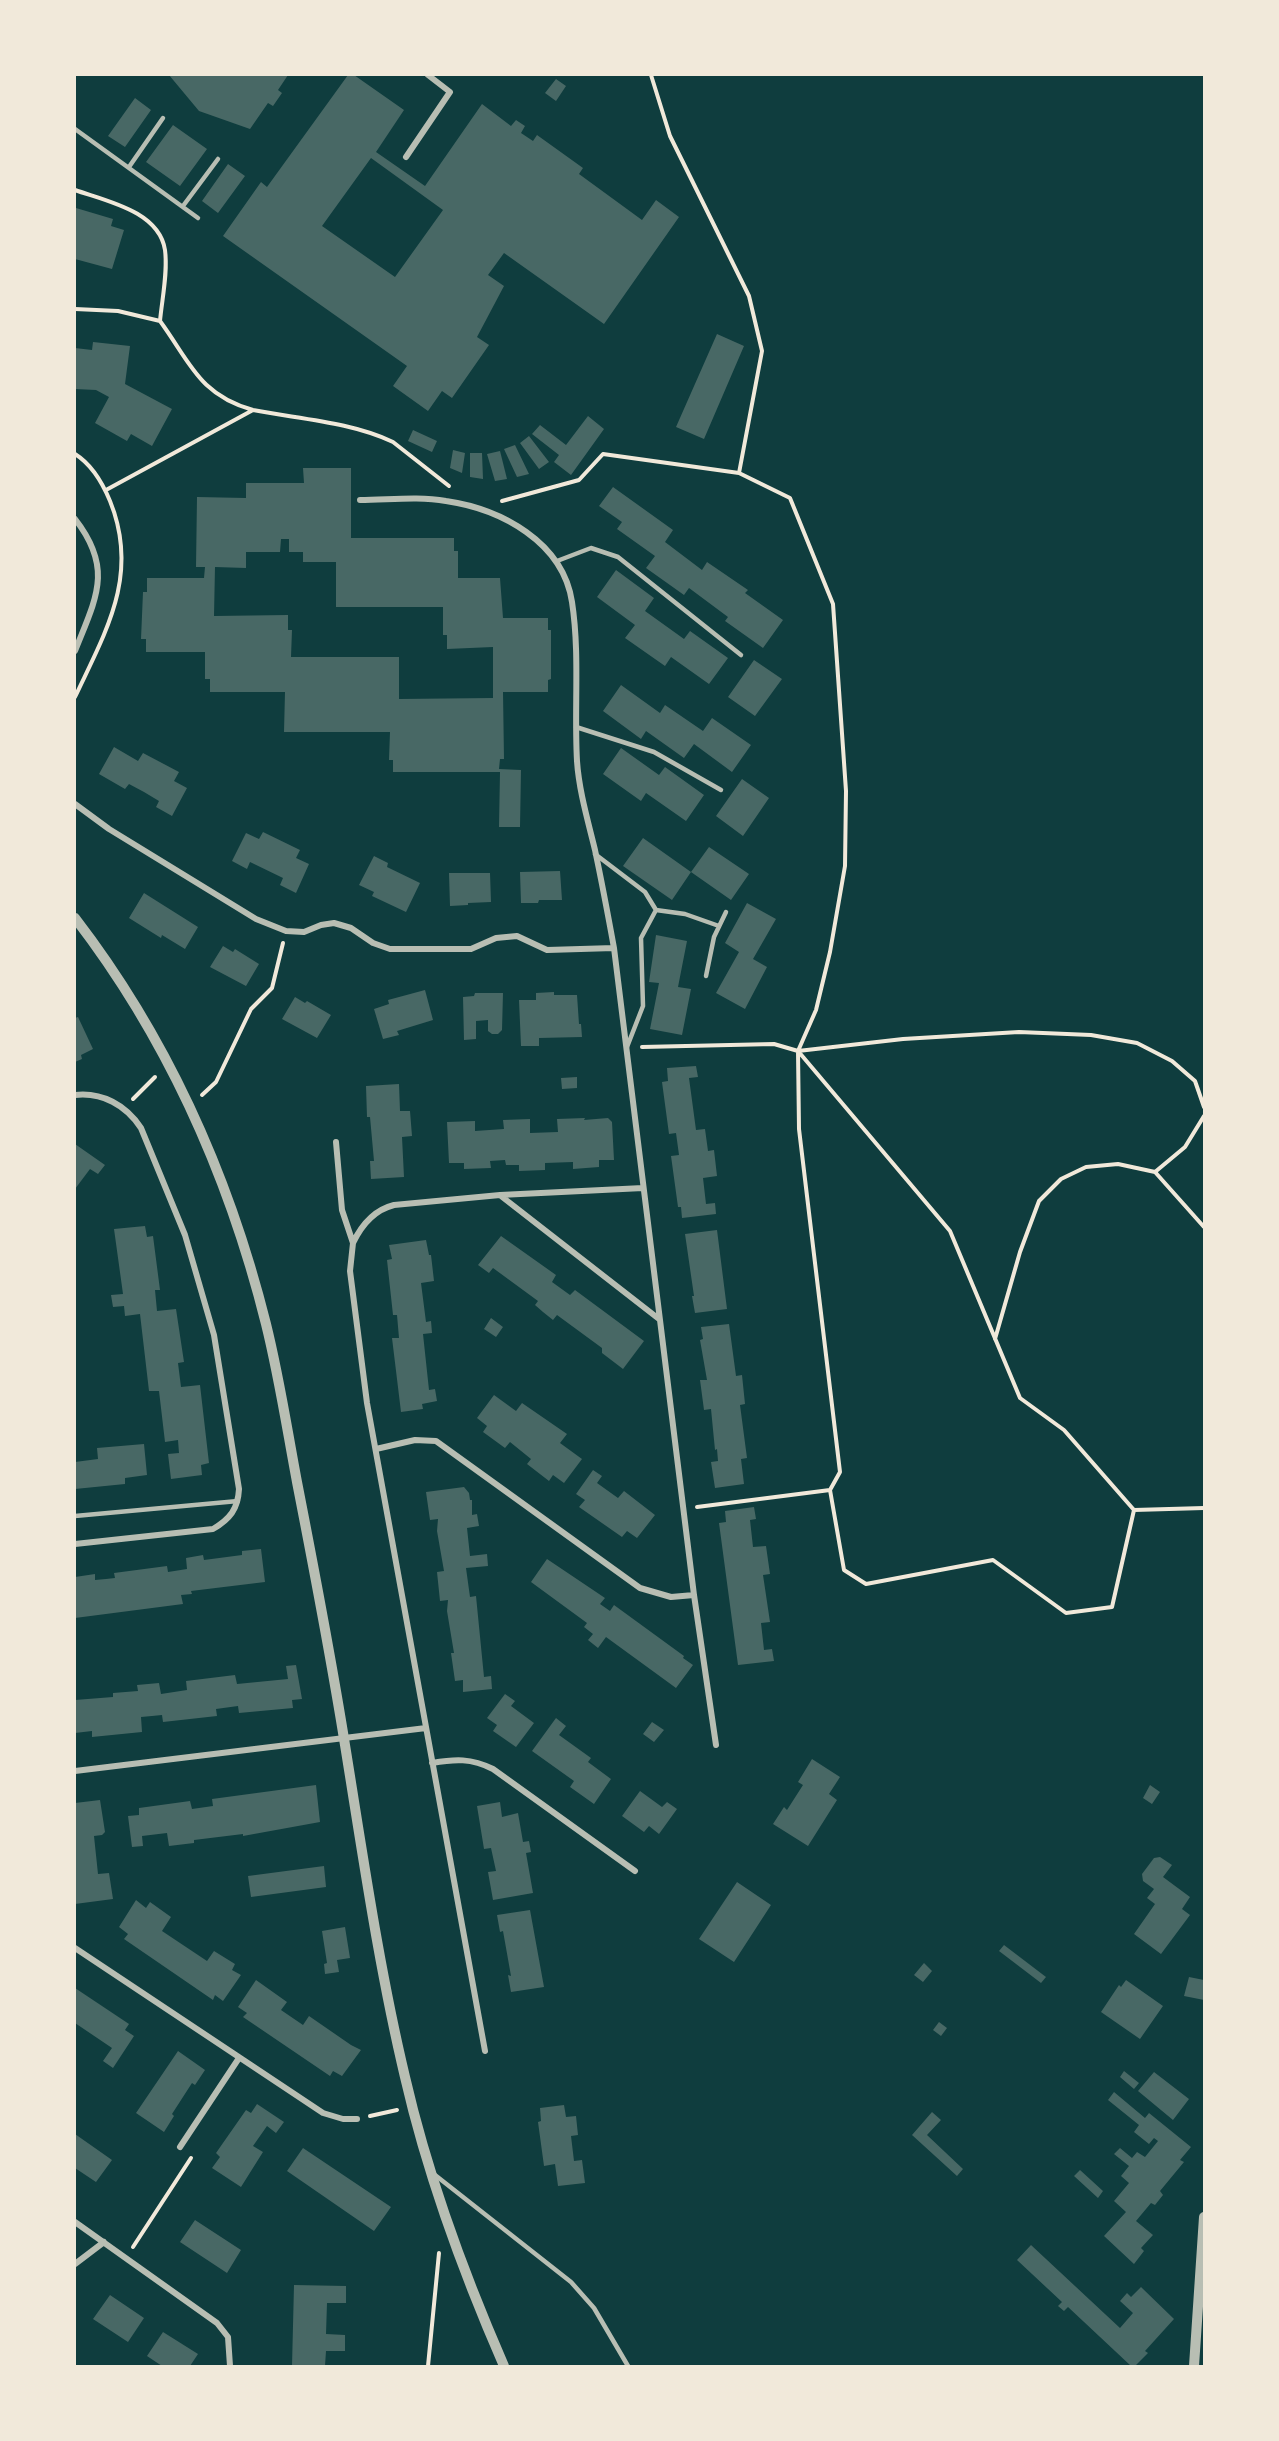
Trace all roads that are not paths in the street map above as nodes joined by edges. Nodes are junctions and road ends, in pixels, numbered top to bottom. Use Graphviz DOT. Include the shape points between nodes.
graph roads {
  1 [pos="428,75"];
  2 [pos="163,118"];
  3 [pos="75,129"];
  4 [pos="406,157"];
  5 [pos="218,159"];
  6 [pos="129,167"];
  7 [pos="183,206"];
  8 [pos="198,218"];
  9 [pos="360,500"];
  10 [pos="75,519"];
  11 [pos="557,561"];
  12 [pos="75,651"];
  13 [pos="741,655"];
  14 [pos="576,727"];
  15 [pos="721,790"];
  16 [pos="75,804"];
  17 [pos="596,854"];
  18 [pos="656,910"];
  19 [pos="726,912"];
  20 [pos="75,918"];
  21 [pos="720,926"];
  22 [pos="614,948"];
  23 [pos="706,976"];
  24 [pos="627,1047"];
  25 [pos="75,1095"];
  26 [pos="336,1142"];
  27 [pos="643,1188"];
  28 [pos="500,1195"];
  29 [pos="353,1243"];
  30 [pos="659,1319"];
  31 [pos="376,1449"];
  32 [pos="238,1501"];
  33 [pos="75,1516"];
  34 [pos="75,1544"];
  35 [pos="694,1595"];
  36 [pos="426,1728"];
  37 [pos="344,1739"];
  38 [pos="716,1745"];
  39 [pos="432,1763"];
  40 [pos="75,1771"];
  41 [pos="635,1871"];
  42 [pos="75,1948"];
  43 [pos="485,2052"];
  44 [pos="239,2058"];
  45 [pos="357,2119"];
  46 [pos="180,2147"];
  47 [pos="430,2171"];
  48 [pos="1204,2217"];
  49 [pos="75,2222"];
  50 [pos="104,2242"];
  51 [pos="75,2264"];
  52 [pos="230,2366"];
  53 [pos="504,2366"];
  54 [pos="628,2366"];
  55 [pos="1194,2366"];
  1 -- 4 [label="street" via="450,92"];
  2 -- 6 [label="lane"];
  3 -- 6 [label="lane"];
  5 -- 7 [label="lane"];
  6 -- 7 [label="lane"];
  7 -- 8 [label="lane"];
  9 -- 11 [label="street" via="429,499 477,508 532,536"];
  10 -- 12 [label="street" via="90,539 99,576"];
  11 -- 13 [label="lane" via="591,548 618,557"];
  11 -- 14 [label="street" via="572,600"];
  14 -- 15 [label="lane" via="654,752"];
  14 -- 17 [label="street" via="582,795"];
  16 -- 22 [label="street" via="256,919 286,931 304,932 334,923 390,949 471,949 496,938 517,936 547,950"];
  17 -- 18 [label="lane" via="645,892"];
  17 -- 22 [label="street"];
  18 -- 21 [label="lane" via="685,914"];
  18 -- 24 [label="lane" via="641,938 642,1006"];
  19 -- 21 [label="lane"];
  20 -- 37 [label="street" via="113,970 169,1064 212,1154 236,1217 267,1329"];
  21 -- 23 [label="lane"];
  22 -- 24 [label="street"];
  24 -- 27 [label="street"];
  25 -- 32 [label="street" via="98,1096 124,1108 141,1128 184,1235 214,1335 238,1476"];
  26 -- 29 [label="street" via="342,1210"];
  27 -- 28 [label="street"];
  27 -- 30 [label="street"];
  28 -- 29 [label="street" via="386,1207 368,1219"];
  28 -- 30 [label="street"];
  29 -- 31 [label="street" via="352,1291"];
  30 -- 35 [label="street"];
  31 -- 35 [label="street" via="415,1440 436,1441 640,1588 671,1597"];
  31 -- 36 [label="street"];
  32 -- 33 [label="lane"];
  32 -- 34 [label="street" via="230,1518 213,1529"];
  35 -- 38 [label="street"];
  36 -- 37 [label="street"];
  36 -- 39 [label="street"];
  37 -- 40 [label="street"];
  37 -- 47 [label="street" via="384,1977"];
  39 -- 41 [label="street" via="463,1759 493,1768"];
  39 -- 43 [label="street"];
  42 -- 44 [label="street"];
  44 -- 45 [label="street" via="323,2113"];
  44 -- 46 [label="street"];
  47 -- 53 [label="street" via="466,2275"];
  47 -- 54 [label="lane" via="571,2282 594,2308"];
  48 -- 55 [label="street"];
  49 -- 50 [label="street"];
  50 -- 51 [label="street"];
  50 -- 52 [label="street" via="217,2323 228,2337"];
}
